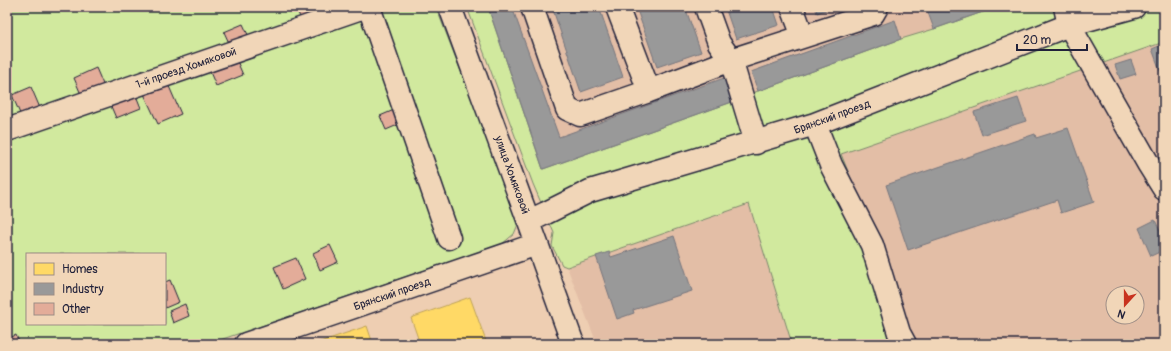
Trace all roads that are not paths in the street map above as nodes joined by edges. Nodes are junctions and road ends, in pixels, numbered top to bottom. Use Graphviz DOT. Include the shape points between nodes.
graph roads {
  1 [pos="364,7"];
  2 [pos="369,7"];
  3 [pos="450,7"];
  4 [pos="532,7"];
  5 [pos="617,7"];
  6 [pos="706,7"];
  7 [pos="792,7"];
  8 [pos="877,7"];
  9 [pos="1134,7"];
  10 [pos="1067,16"];
  11 [pos="802,34"];
  12 [pos="731,60"];
  13 [pos="649,92"];
  14 [pos="815,124"];
  15 [pos="7,130"];
  16 [pos="756,143"];
  17 [pos="1156,162"];
  18 [pos="1164,189"];
  19 [pos="528,221"];
  20 [pos="449,238"];
  21 [pos="538,244"];
  22 [pos="246,344"];
  23 [pos="573,344"];
  24 [pos="905,344"];
  1 -- 15 [label="street, 1-й проезд Хомяковой"];
  2 -- 20 [label="street"];
  3 -- 19 [label="street, улица Хомяковой"];
  4 -- 13 [label="street" via="567,109 580,115"];
  5 -- 13 [label="street"];
  6 -- 12 [label="street" via="719,42"];
  7 -- 11 [label="street"];
  8 -- 12 [label="street" via="873,14"];
  9 -- 10 [label="street, Брянский проезд"];
  10 -- 14 [label="street, Брянский проезд"];
  10 -- 17 [label="street"];
  12 -- 13 [label="street"];
  12 -- 16 [label="street"];
  14 -- 16 [label="street, Брянский проезд"];
  14 -- 24 [label="street" via="831,165 872,245 899,333"];
  16 -- 19 [label="street, Брянский проезд" via="590,191"];
  17 -- 18 [label="street"];
  19 -- 21 [label="street, улица Хомяковой"];
  21 -- 22 [label="street, Брянский проезд"];
  21 -- 23 [label="street, улица Хомяковой"];
}
